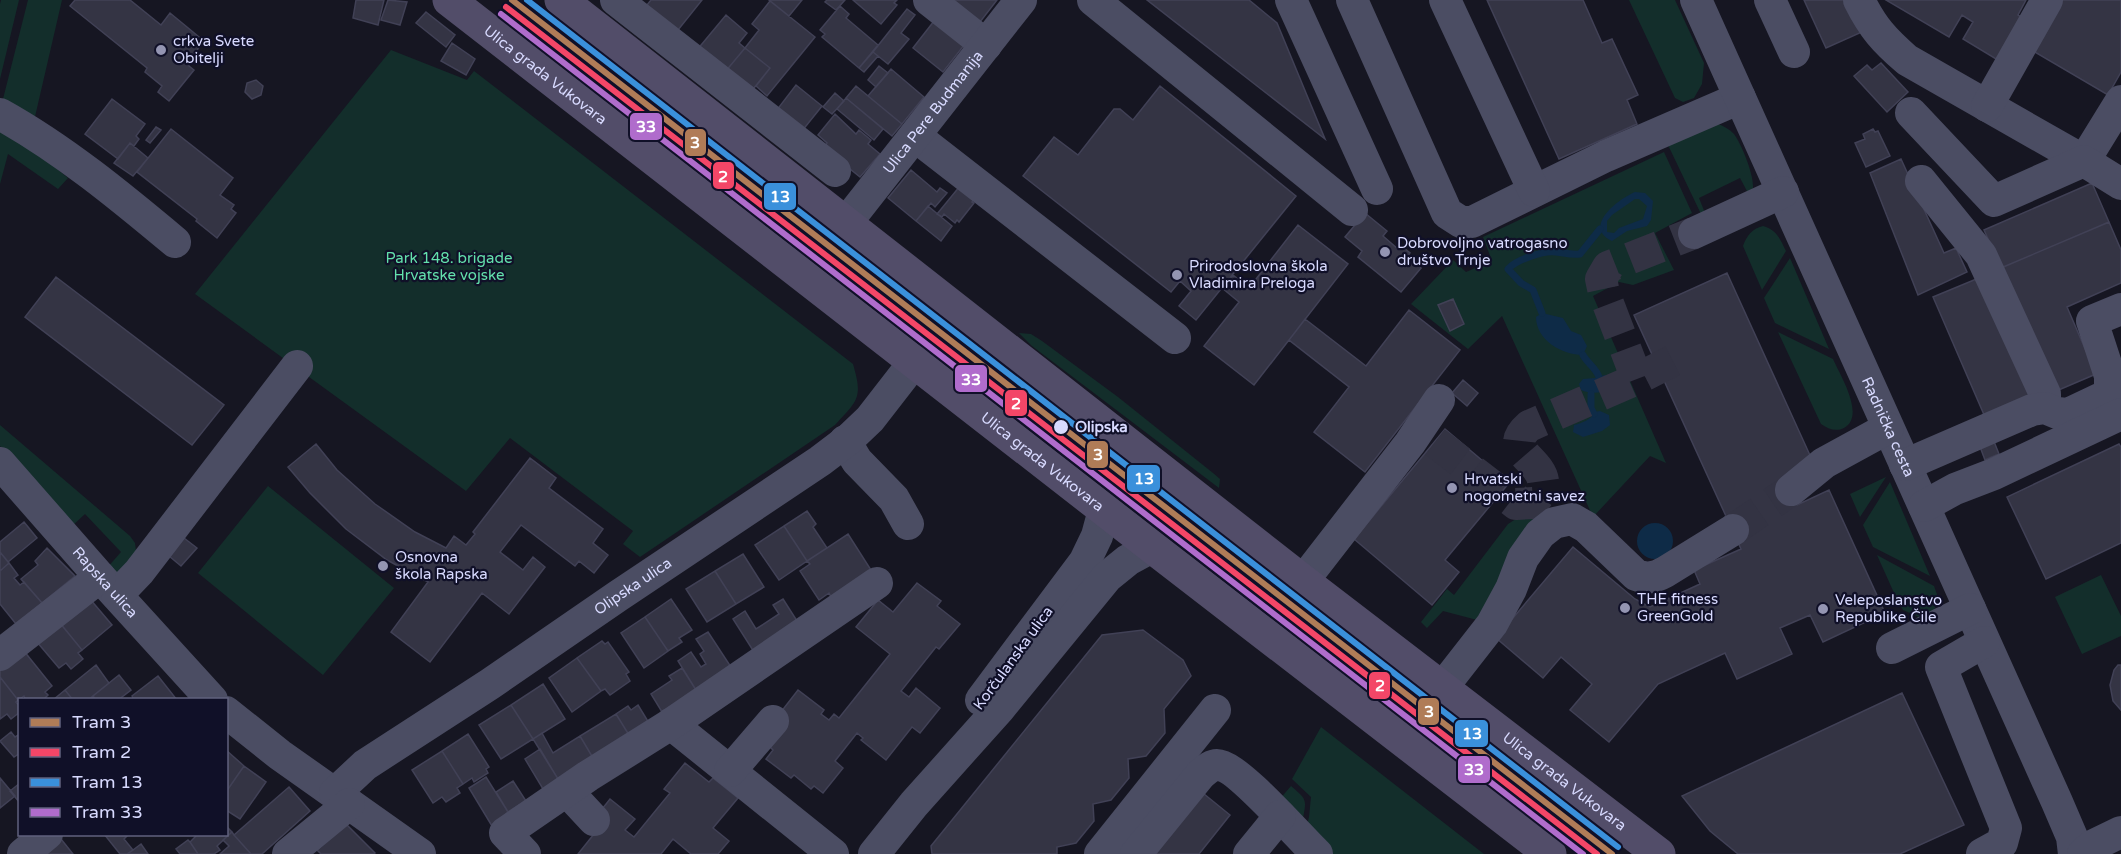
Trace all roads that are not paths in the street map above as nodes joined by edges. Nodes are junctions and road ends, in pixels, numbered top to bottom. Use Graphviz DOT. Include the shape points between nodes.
graph roads {
  1 [pos="449,0"];
  2 [pos="561,0"];
  3 [pos="616,0"];
  4 [pos="929,0"];
  5 [pos="1021,0"];
  6 [pos="1093,0"];
  7 [pos="1291,0"];
  8 [pos="1352,0"];
  9 [pos="1445,0"];
  10 [pos="1696,0"];
  11 [pos="1770,0"];
  12 [pos="1859,0"];
  13 [pos="2047,0"];
  14 [pos="986,45"];
  15 [pos="1794,52"];
  16 [pos="1740,98"];
  17 [pos="2121,101"];
  18 [pos="1987,106"];
  19 [pos="1911,113"];
  20 [pos="0,114"];
  21 [pos="915,136"];
  22 [pos="2084,161"];
  23 [pos="835,171"];
  24 [pos="1921,181"];
  25 [pos="2121,184"];
  26 [pos="1377,189"];
  27 [pos="1534,191"];
  28 [pos="1783,192"];
  29 [pos="1352,210"];
  30 [pos="846,223"];
  31 [pos="1694,233"];
  32 [pos="175,242"];
  33 [pos="2121,309"];
  34 [pos="1175,338"];
  35 [pos="915,361"];
  36 [pos="297,366"];
  37 [pos="1438,400"];
  38 [pos="2045,408"];
  39 [pos="2121,414"];
  40 [pos="1888,428"];
  41 [pos="845,441"];
  42 [pos="0,463"];
  43 [pos="1905,465"];
  44 [pos="1791,490"];
  45 [pos="1924,506"];
  46 [pos="1104,510"];
  47 [pos="908,524"];
  48 [pos="1733,530"];
  49 [pos="1152,547"];
  50 [pos="1303,581"];
  51 [pos="877,583"];
  52 [pos="108,586"];
  53 [pos="1970,609"];
  54 [pos="1984,642"];
  55 [pos="1892,648"];
  56 [pos="0,655"];
  57 [pos="1442,688"];
  58 [pos="211,698"];
  59 [pos="1215,710"];
  60 [pos="228,714"];
  61 [pos="773,721"];
  62 [pos="671,724"];
  63 [pos="730,771"];
  64 [pos="567,790"];
  65 [pos="342,798"];
  66 [pos="914,804"];
  67 [pos="1280,816"];
  68 [pos="594,820"];
  69 [pos="2121,832"];
  70 [pos="45,836"];
  71 [pos="515,844"];
  72 [pos="1994,850"];
  73 [pos="23,854"];
  74 [pos="288,854"];
  75 [pos="420,854"];
  76 [pos="833,854"];
  77 [pos="874,854"];
  78 [pos="1100,854"];
  79 [pos="1136,854"];
  80 [pos="1249,854"];
  81 [pos="1317,854"];
  82 [pos="1550,854"];
  83 [pos="1659,854"];
  84 [pos="2074,854"];
  85 [pos="2083,854"];
  1 -- 35 [label="main road, Ulica grada Vukovara"];
  2 -- 30 [label="main road, Ulica grada Vukovara"];
  3 -- 23 [label="street"];
  4 -- 14 [label="street"];
  5 -- 14 [label="street, Ulica Pere Budmanija"];
  6 -- 29 [label="street"];
  7 -- 26 [label="street"];
  8 -- 27 [label="street" via="1447,213 1461,222 1472,222"];
  9 -- 27 [label="street"];
  10 -- 16 [label="street, Radnička cesta"];
  11 -- 15 [label="street"];
  12 -- 18 [label="street" via="1871,24 1907,60"];
  13 -- 18 [label="street"];
  14 -- 21 [label="street, Ulica Pere Budmanija"];
  16 -- 27 [label="street"];
  16 -- 28 [label="street, Radnička cesta"];
  17 -- 22 [label="street"];
  18 -- 22 [label="street"];
  19 -- 22 [label="street" via="1994,201"];
  20 -- 32 [label="street" via="119,196"];
  21 -- 30 [label="street, Ulica Pere Budmanija"];
  21 -- 34 [label="street"];
  22 -- 25 [label="street"];
  24 -- 38 [label="street" via="1981,255 2044,394"];
  28 -- 31 [label="street"];
  28 -- 40 [label="street, Radnička cesta"];
  30 -- 50 [label="main road, Ulica grada Vukovara"];
  33 -- 38 [label="street" via="2092,321 2110,376 2106,396 2068,414"];
  35 -- 41 [label="street, Olipska ulica" via="870,419"];
  35 -- 46 [label="main road, Ulica grada Vukovara"];
  36 -- 52 [label="street" via="139,572"];
  37 -- 50 [label="street" via="1422,442"];
  38 -- 43 [label="street" via="2032,410"];
  39 -- 45 [label="street"];
  40 -- 43 [label="street, Radnička cesta"];
  40 -- 44 [label="street" via="1824,464"];
  41 -- 47 [label="street" via="857,461 894,499"];
  41 -- 65 [label="street, Olipska ulica" via="365,765"];
  42 -- 52 [label="street, Rapska ulica"];
  43 -- 45 [label="street, Radnička cesta"];
  45 -- 53 [label="street, Radnička cesta"];
  46 -- 49 [label="main road, Ulica grada Vukovara"];
  46 -- 66 [label="street, Korčulanska ulica" via="1085,561 984,695"];
  48 -- 57 [label="street" via="1665,572 1646,578 1636,574 1586,527 1572,519 1554,523 1540,534 1523,558 1492,624"];
  49 -- 66 [label="street, Korčulanska ulica" via="1107,577 999,709"];
  49 -- 82 [label="main road, Ulica grada Vukovara"];
  50 -- 57 [label="main road, Ulica grada Vukovara"];
  51 -- 62 [label="street"];
  52 -- 56 [label="street"];
  52 -- 58 [label="street, Rapska ulica"];
  53 -- 54 [label="street, Radnička cesta"];
  53 -- 55 [label="street"];
  54 -- 72 [label="street" via="1941,668 2006,828"];
  54 -- 84 [label="street, Radnička cesta" via="2072,837"];
  57 -- 83 [label="main road, Ulica grada Vukovara"];
  59 -- 78 [label="street"];
  60 -- 65 [label="street"];
  61 -- 63 [label="street"];
  62 -- 63 [label="street"];
  62 -- 64 [label="street"];
  63 -- 76 [label="street"];
  64 -- 68 [label="street"];
  64 -- 71 [label="street"];
  65 -- 74 [label="street, Olipska ulica"];
  65 -- 75 [label="street"];
  66 -- 77 [label="street, Korčulanska ulica"];
  67 -- 79 [label="street" via="1228,768 1209,767"];
  67 -- 80 [label="street"];
  67 -- 81 [label="street"];
  69 -- 85 [label="street"];
  70 -- 73 [label="street"];
}
